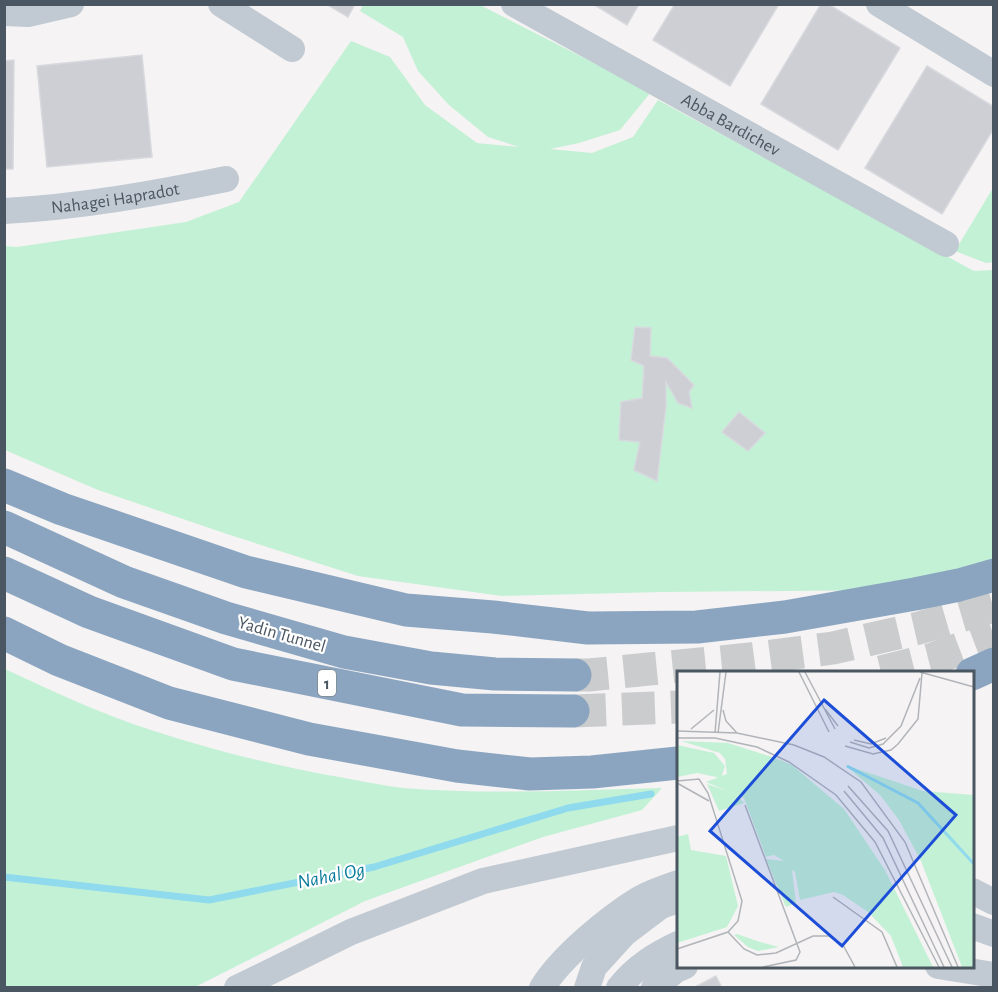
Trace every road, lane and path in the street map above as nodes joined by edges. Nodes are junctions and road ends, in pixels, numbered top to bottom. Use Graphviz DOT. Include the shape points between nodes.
graph roads {
  1 [pos="71,4"];
  2 [pos="221,4"];
  3 [pos="514,4"];
  4 [pos="879,4"];
  5 [pos="4,13"];
  6 [pos="292,49"];
  7 [pos="993,74"];
  8 [pos="226,179"];
  9 [pos="4,211"];
  10 [pos="946,244"];
  11 [pos="4,485"];
  12 [pos="4,527"];
  13 [pos="4,573"];
  14 [pos="993,575"];
  15 [pos="4,633"];
  16 [pos="993,664"];
  17 [pos="974,673"];
  18 [pos="575,675"];
  19 [pos="573,711"];
  20 [pos="677,763"];
  21 [pos="677,838"];
  22 [pos="677,868"];
  23 [pos="677,883"];
  24 [pos="974,892"];
  25 [pos="677,900"];
  26 [pos="993,902"];
  27 [pos="974,908"];
  28 [pos="993,915"];
  29 [pos="677,917"];
  30 [pos="610,920"];
  31 [pos="974,927"];
  32 [pos="993,934"];
  33 [pos="677,944"];
  34 [pos="974,945"];
  35 [pos="993,951"];
  36 [pos="974,959"];
  37 [pos="993,964"];
  38 [pos="680,968"];
  39 [pos="950,968"];
  40 [pos="993,975"];
  41 [pos="237,987"];
  42 [pos="542,987"];
  43 [pos="587,987"];
  44 [pos="592,987"];
  45 [pos="619,987"];
  46 [pos="654,987"];
  1 -- 5 [label="street" via="28,14"];
  2 -- 6 [label="street"];
  3 -- 10 [label="street, Abba Bardichev"];
  4 -- 7 [label="street"];
  8 -- 9 [label="street, Nahagei Hapradot" via="94,204"];
  11 -- 14 [label="highway" via="246,572 406,610 588,628 697,627 785,617 915,594"];
  12 -- 18 [label="highway, Yadin Tunnel / 1" via="124,582 226,618 345,652 431,668"];
  13 -- 19 [label="highway, Yadin Tunnel / 1" via="89,612 233,664 462,710"];
  15 -- 20 [label="highway" via="59,660 169,703 309,739 457,766 530,774"];
  16 -- 17 [label="highway"];
  21 -- 41 [label="street" via="483,881 351,932"];
  22 -- 30 [label="street" via="653,879"];
  23 -- 30 [label="street" via="641,897"];
  24 -- 26 [label="street"];
  25 -- 43 [label="street" via="661,906 624,933 594,967"];
  27 -- 28 [label="street"];
  29 -- 44 [label="street" via="657,926 620,952"];
  30 -- 42 [label="street"];
  31 -- 32 [label="street"];
  33 -- 45 [label="street" via="631,973"];
  34 -- 35 [label="street"];
  36 -- 37 [label="street"];
  38 -- 46 [label="street"];
  39 -- 40 [label="street"];
}
